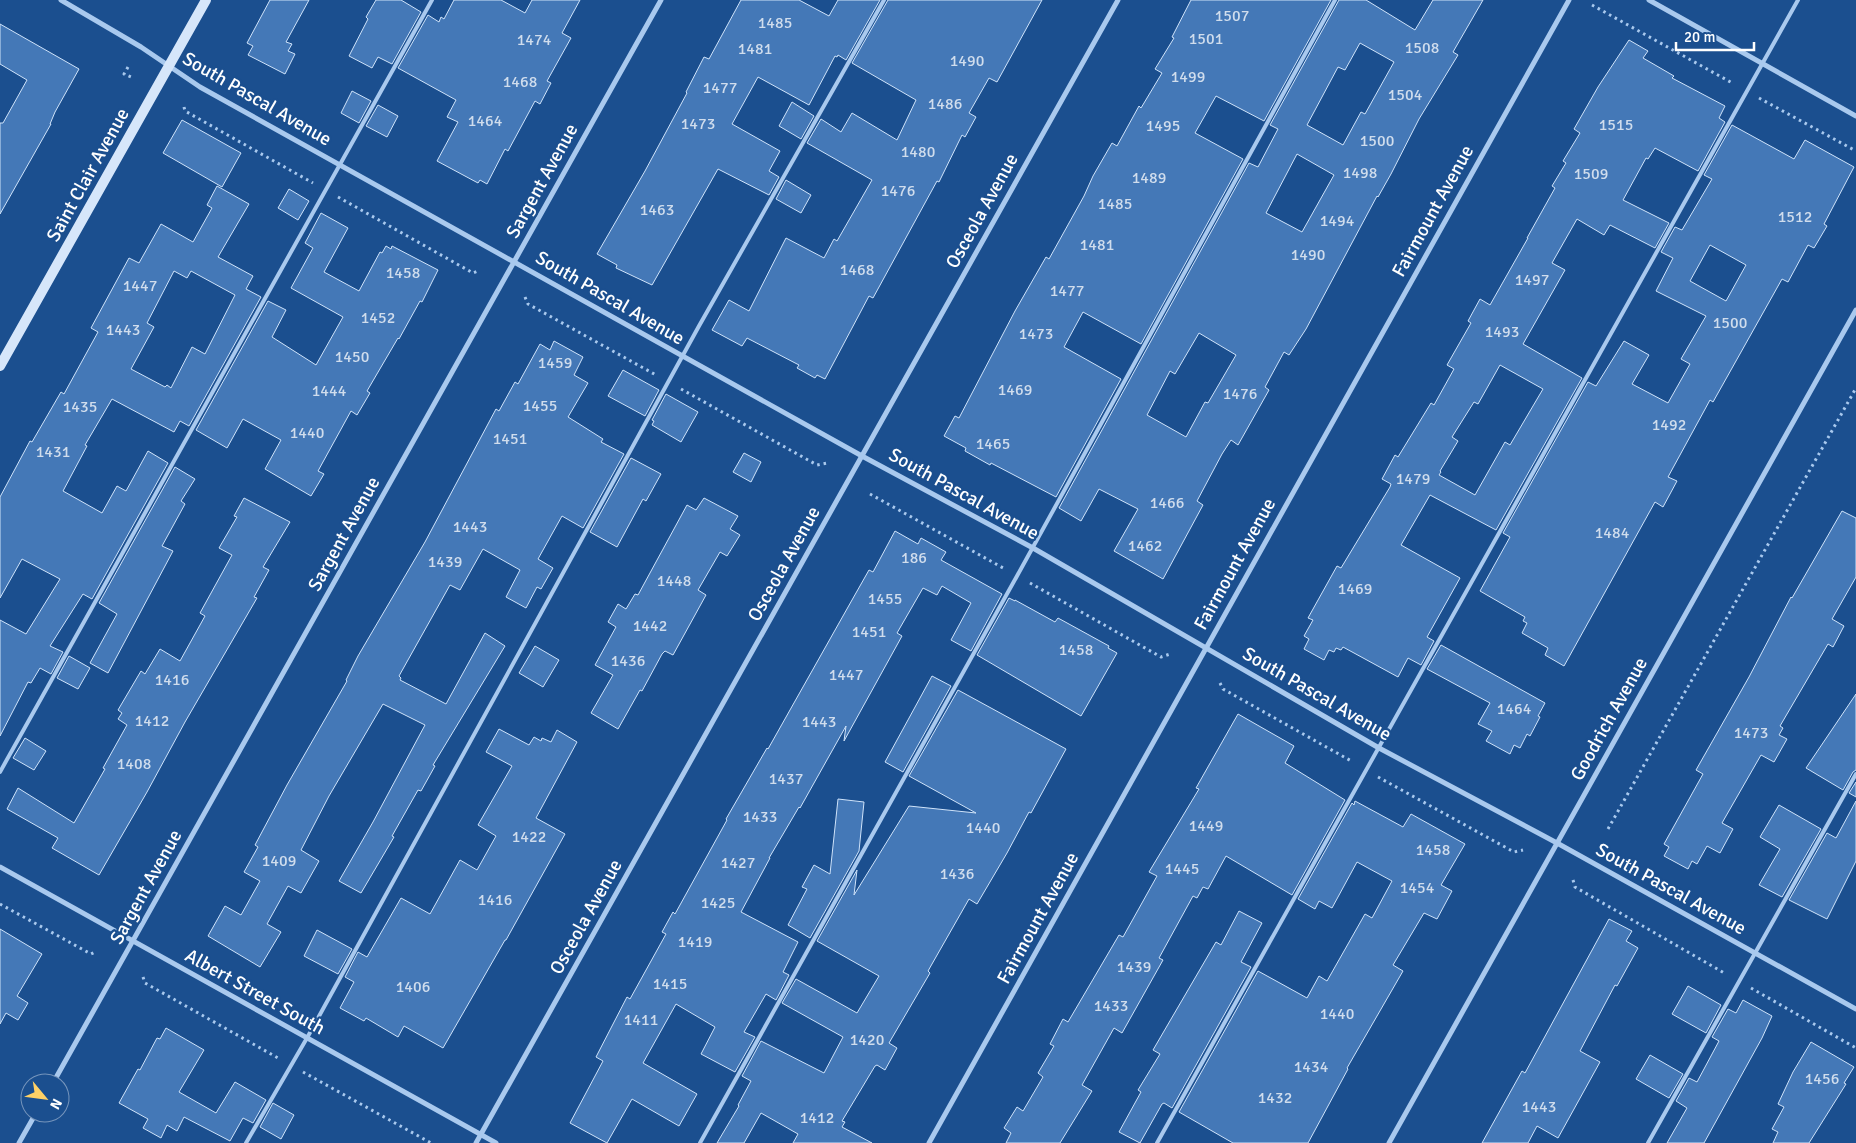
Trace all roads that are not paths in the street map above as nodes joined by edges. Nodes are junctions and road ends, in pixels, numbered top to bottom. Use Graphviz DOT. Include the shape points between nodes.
graph roads {
  1 [pos="61,0"];
  2 [pos="206,0"];
  3 [pos="432,0"];
  4 [pos="661,0"];
  5 [pos="884,0"];
  6 [pos="1118,0"];
  7 [pos="1336,0"];
  8 [pos="1569,0"];
  9 [pos="1648,0"];
  10 [pos="1798,0"];
  11 [pos="1762,63"];
  12 [pos="169,66"];
  13 [pos="1856,116"];
  14 [pos="341,164"];
  15 [pos="514,261"];
  16 [pos="1856,310"];
  17 [pos="682,356"];
  18 [pos="0,366"];
  19 [pos="862,456"];
  20 [pos="1033,548"];
  21 [pos="1206,647"];
  22 [pos="1380,748"];
  23 [pos="0,772"];
  24 [pos="1856,774"];
  25 [pos="1557,843"];
  26 [pos="0,867"];
  27 [pos="133,941"];
  28 [pos="1756,952"];
  29 [pos="1856,1009"];
  30 [pos="307,1038"];
  31 [pos="59,1073"];
  32 [pos="31,1123"];
  33 [pos="481,1134"];
  34 [pos="20,1143"];
  35 [pos="246,1143"];
  36 [pos="476,1143"];
  37 [pos="496,1143"];
  38 [pos="700,1143"];
  39 [pos="928,1143"];
  40 [pos="1157,1143"];
  41 [pos="1389,1143"];
  42 [pos="1648,1143"];
  1 -- 12 [label="street, South Pascal Avenue"];
  2 -- 12 [label="street, Saint Clair Avenue"];
  3 -- 14 [label="lane"];
  4 -- 15 [label="street, Sargent Avenue"];
  5 -- 17 [label="lane"];
  6 -- 19 [label="street, Osceola Avenue"];
  7 -- 20 [label="lane"];
  8 -- 21 [label="street, Fairmount Avenue"];
  9 -- 11 [label="street"];
  10 -- 11 [label="lane"];
  11 -- 13 [label="street"];
  11 -- 22 [label="lane"];
  12 -- 14 [label="street, South Pascal Avenue" via="200,87"];
  12 -- 18 [label="street, Saint Clair Avenue"];
  14 -- 15 [label="street, South Pascal Avenue"];
  14 -- 23 [label="lane"];
  15 -- 17 [label="street, South Pascal Avenue"];
  15 -- 27 [label="street, Sargent Avenue"];
  16 -- 25 [label="street, Goodrich Avenue"];
  17 -- 19 [label="street, South Pascal Avenue"];
  17 -- 30 [label="lane"];
  19 -- 20 [label="street, South Pascal Avenue"];
  19 -- 33 [label="street, Osceola Avenue"];
  20 -- 21 [label="street, South Pascal Avenue"];
  20 -- 38 [label="lane"];
  21 -- 22 [label="street, South Pascal Avenue"];
  21 -- 39 [label="street, Fairmount Avenue"];
  22 -- 25 [label="street, South Pascal Avenue"];
  22 -- 40 [label="lane"];
  24 -- 28 [label="lane"];
  25 -- 28 [label="street, South Pascal Avenue"];
  25 -- 41 [label="street, Goodrich Avenue"];
  26 -- 27 [label="street, Albert Street South"];
  27 -- 30 [label="street, Albert Street South"];
  27 -- 31 [label="street, Sargent Avenue"];
  28 -- 29 [label="street, South Pascal Avenue"];
  28 -- 42 [label="lane"];
  30 -- 33 [label="street, Albert Street South"];
  30 -- 35 [label="lane"];
  32 -- 34 [label="street"];
  33 -- 36 [label="street, Osceola Avenue"];
  33 -- 37 [label="street, Albert Street South"];
}
